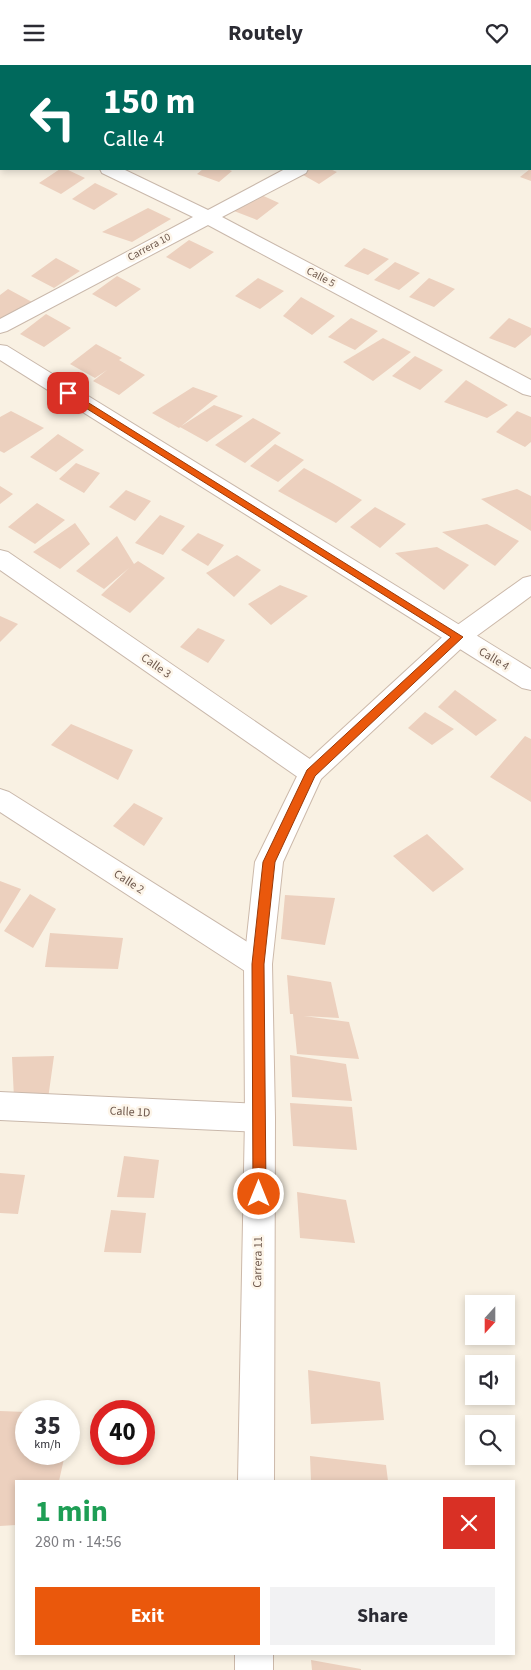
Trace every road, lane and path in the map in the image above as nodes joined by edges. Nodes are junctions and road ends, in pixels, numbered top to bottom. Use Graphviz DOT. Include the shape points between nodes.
graph roads {
  1 [pos="111,170"];
  2 [pos="297,170"];
  3 [pos="206,216"];
  4 [pos="0,327"];
  5 [pos="0,351"];
  6 [pos="531,389"];
  7 [pos="0,559"];
  8 [pos="531,584"];
  9 [pos="458,637"];
  10 [pos="531,681"];
  11 [pos="311,773"];
  12 [pos="0,799"];
  13 [pos="258,964"];
  14 [pos="0,1106"];
  15 [pos="260,1118"];
  16 [pos="256,1480"];
  17 [pos="254,1655"];
  18 [pos="254,1670"];
  1 -- 3 [label="street, Calle 5"];
  2 -- 3 [label="street, Carrera 10"];
  3 -- 4 [label="street, Carrera 10"];
  3 -- 6 [label="street, Calle 5"];
  5 -- 9 [label="street, Calle 4"];
  7 -- 11 [label="street, Calle 3"];
  8 -- 9 [label="street, Carrera 11"];
  9 -- 10 [label="street, Calle 4"];
  9 -- 11 [label="street, Carrera 11"];
  11 -- 13 [label="street, Carrera 11" via="269,862"];
  12 -- 13 [label="street, Calle 2"];
  13 -- 15 [label="street, Carrera 11"];
  14 -- 15 [label="street, Calle 1D"];
  15 -- 16 [label="street, Carrera 11"];
  17 -- 18 [label="street"];
}
